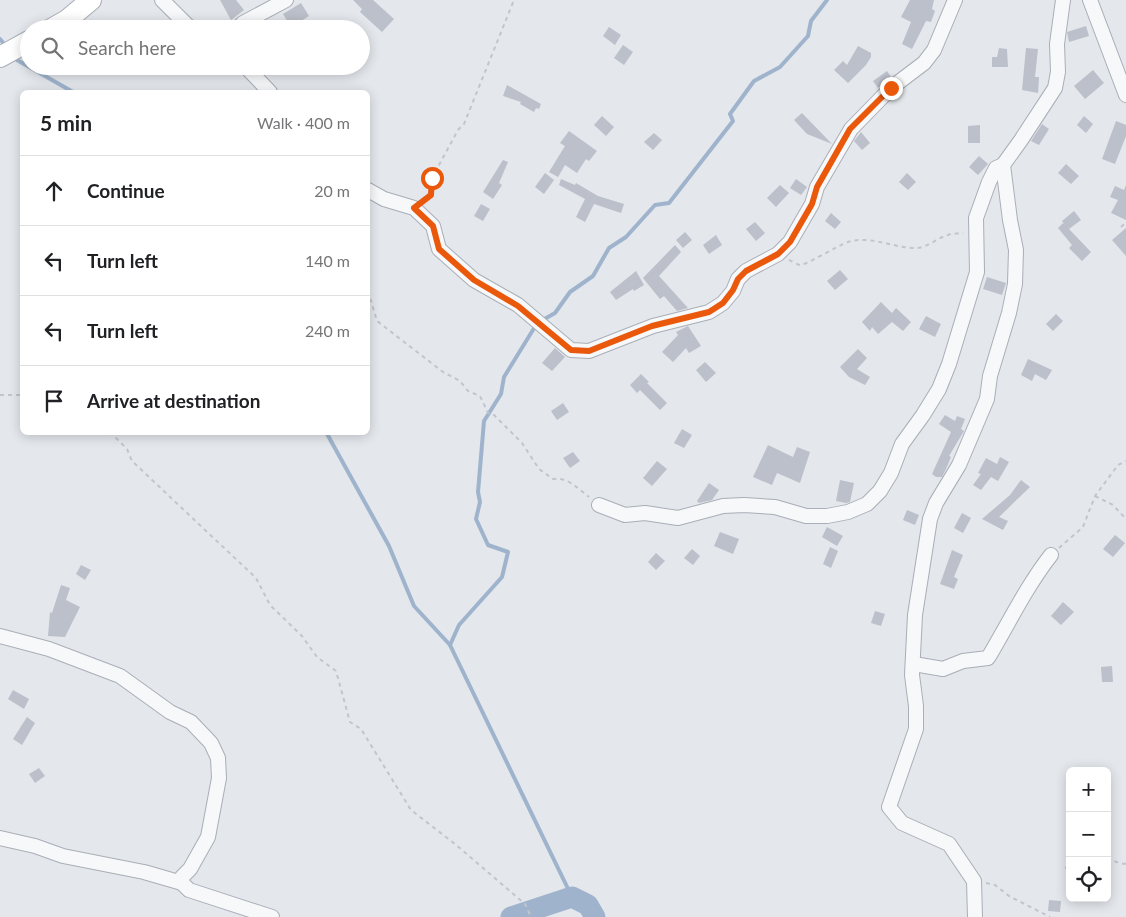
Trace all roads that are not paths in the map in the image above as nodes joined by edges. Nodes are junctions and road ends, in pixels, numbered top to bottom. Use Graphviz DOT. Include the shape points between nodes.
graph roads {
  1 [pos="91,0"];
  2 [pos="162,0"];
  3 [pos="286,0"];
  4 [pos="955,0"];
  5 [pos="1063,0"];
  6 [pos="1090,0"];
  7 [pos="67,20"];
  8 [pos="182,20"];
  9 [pos="249,20"];
  10 [pos="20,46"];
  11 [pos="0,57"];
  12 [pos="254,75"];
  13 [pos="268,90"];
  14 [pos="1126,95"];
  15 [pos="1003,165"];
  16 [pos="370,191"];
  17 [pos="598,505"];
  18 [pos="1051,555"];
  19 [pos="0,636"];
  20 [pos="914,664"];
  21 [pos="0,838"];
  22 [pos="182,884"];
  23 [pos="272,917"];
  24 [pos="975,917"];
  1 -- 7 [label="street"];
  2 -- 8 [label="street"];
  3 -- 9 [label="street"];
  4 -- 16 [label="street" via="934,50 924,64 891,88 850,129 790,242 778,254 746,271 723,303 709,312 652,326 589,351 571,350 518,306 474,280 439,249 433,226 414,208"];
  5 -- 15 [label="street" via="1055,88"];
  6 -- 14 [label="street"];
  10 -- 11 [label="street"];
  12 -- 13 [label="street"];
  15 -- 17 [label="street" via="996,168 976,218 977,272 939,389 902,444 880,491 867,504 827,516 806,516 775,507 744,505 723,506 678,518 626,515"];
  15 -- 20 [label="street" via="1016,250 1015,284 990,376 987,399 959,465 930,519 915,615"];
  18 -- 20 [label="street" via="1030,582 988,658 964,661 944,669"];
  19 -- 22 [label="street" via="120,676 170,712 191,722 211,744 218,764 216,799 208,837 182,877"];
  20 -- 24 [label="street" via="916,729 889,807 902,823 949,844 974,881"];
  21 -- 22 [label="street"];
  22 -- 23 [label="street" via="189,890"];
}
